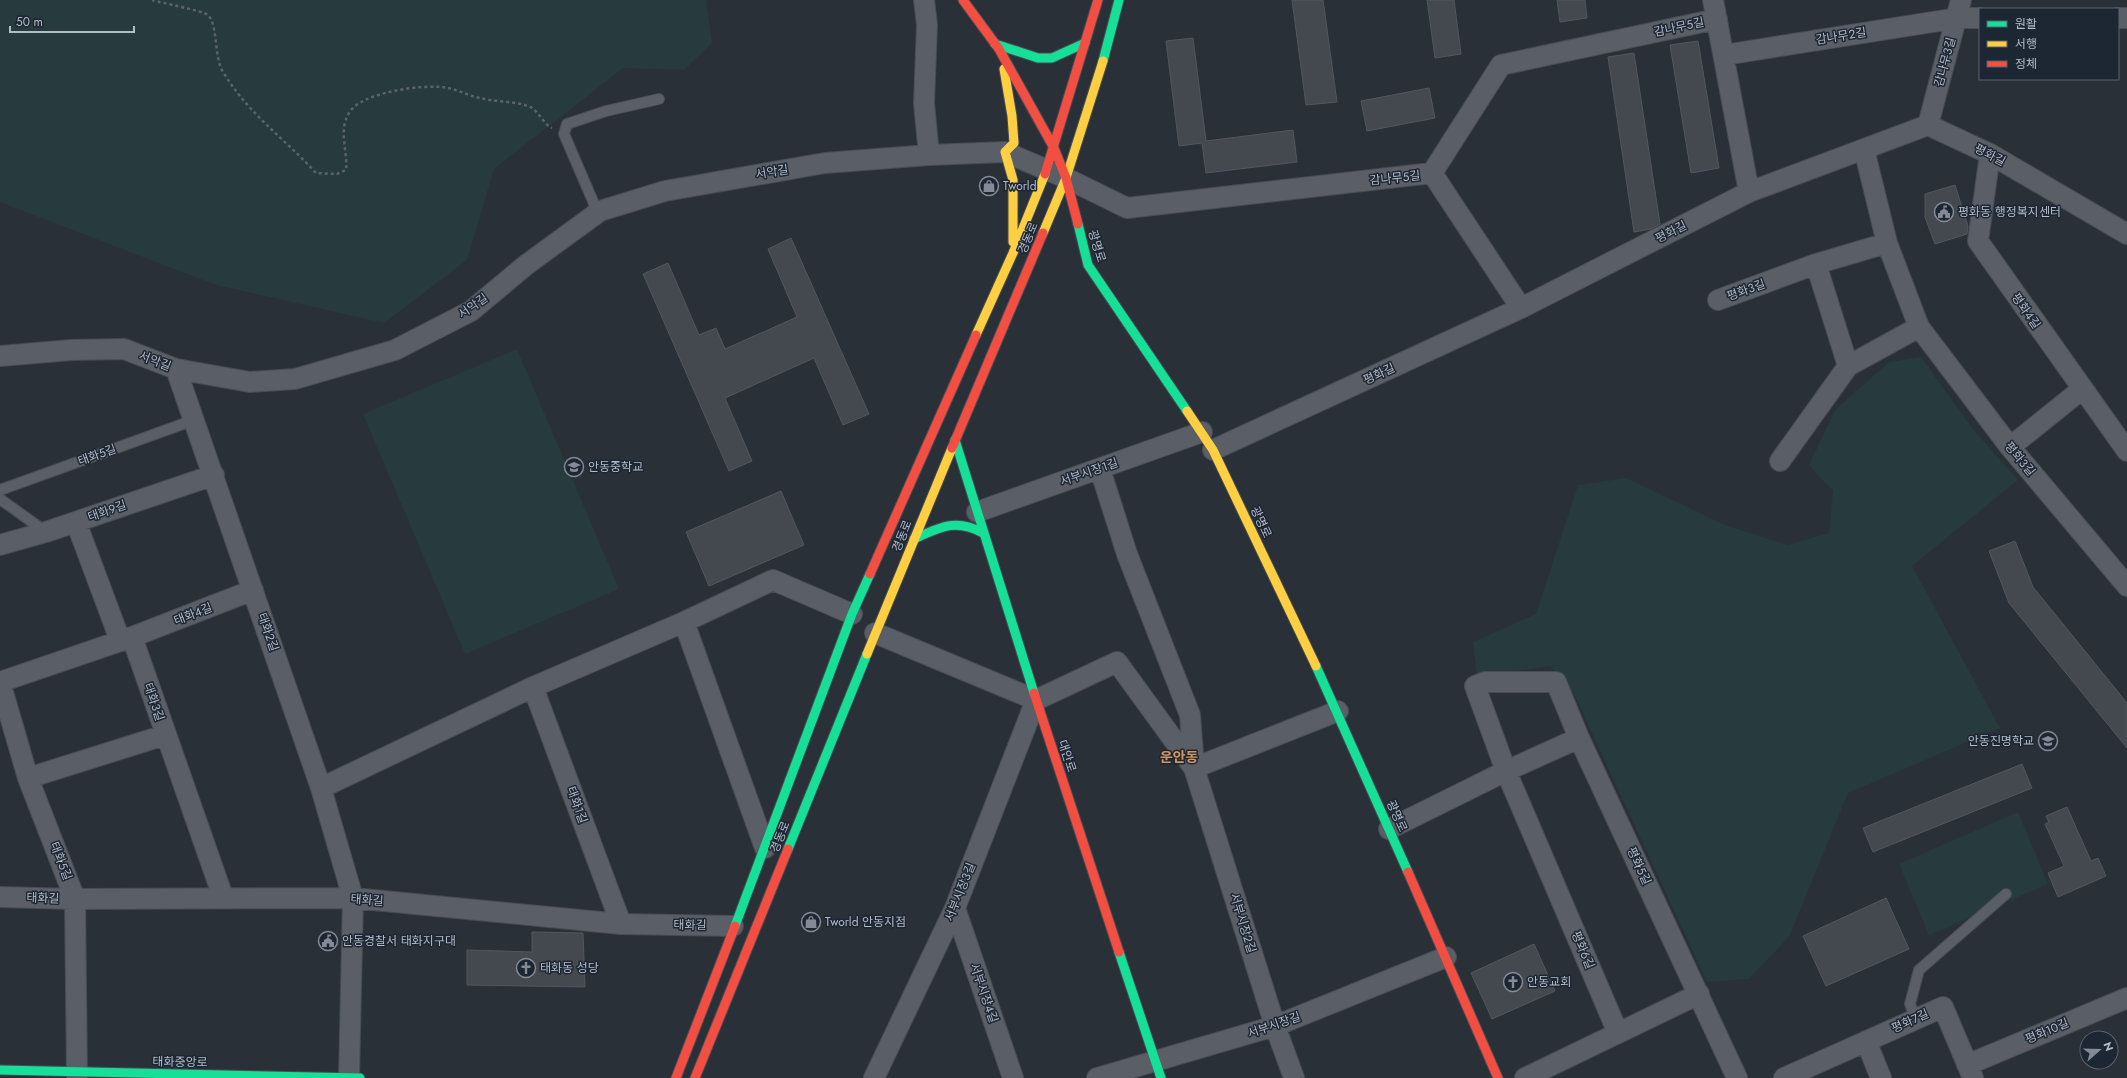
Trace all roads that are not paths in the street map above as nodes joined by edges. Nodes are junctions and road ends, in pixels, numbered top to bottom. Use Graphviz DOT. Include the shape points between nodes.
graph roads {
  1 [pos="924,0"];
  2 [pos="963,0"];
  3 [pos="1098,0"];
  4 [pos="1119,0"];
  5 [pos="1713,0"];
  6 [pos="1960,9"];
  7 [pos="1979,18"];
  8 [pos="1717,19"];
  9 [pos="1085,44"];
  10 [pos="997,46"];
  11 [pos="1724,55"];
  12 [pos="660,99"];
  13 [pos="1928,125"];
  14 [pos="1054,148"];
  15 [pos="1864,150"];
  16 [pos="1005,152"];
  17 [pos="1990,154"];
  18 [pos="929,155"];
  19 [pos="1046,171"];
  20 [pos="1432,173"];
  21 [pos="1066,178"];
  22 [pos="1749,192"];
  23 [pos="598,213"];
  24 [pos="2127,234"];
  25 [pos="1887,243"];
  26 [pos="1013,253"];
  27 [pos="1816,264"];
  28 [pos="1718,300"];
  29 [pos="1522,308"];
  30 [pos="1919,327"];
  31 [pos="0,356"];
  32 [pos="1848,366"];
  33 [pos="176,369"];
  34 [pos="2082,390"];
  35 [pos="194,420"];
  36 [pos="1202,432"];
  37 [pos="955,440"];
  38 [pos="2010,447"];
  39 [pos="1213,450"];
  40 [pos="2127,451"];
  41 [pos="1780,461"];
  42 [pos="1100,469"];
  43 [pos="214,475"];
  44 [pos="0,490"];
  45 [pos="0,498"];
  46 [pos="977,512"];
  47 [pos="76,522"];
  48 [pos="46,532"];
  49 [pos="983,534"];
  50 [pos="914,539"];
  51 [pos="0,545"];
  52 [pos="2127,586"];
  53 [pos="253,590"];
  54 [pos="852,614"];
  55 [pos="684,622"];
  56 [pos="875,633"];
  57 [pos="126,638"];
  58 [pos="0,682"];
  59 [pos="533,687"];
  60 [pos="1036,700"];
  61 [pos="3,704"];
  62 [pos="1338,711"];
  63 [pos="165,735"];
  64 [pos="1579,738"];
  65 [pos="1194,768"];
  66 [pos="1506,771"];
  67 [pos="28,778"];
  68 [pos="321,788"];
  69 [pos="1390,829"];
  70 [pos="765,848"];
  71 [pos="2006,894"];
  72 [pos="0,897"];
  73 [pos="223,897"];
  74 [pos="75,898"];
  75 [pos="354,898"];
  76 [pos="955,908"];
  77 [pos="621,924"];
  78 [pos="733,926"];
  79 [pos="1446,957"];
  80 [pos="1699,994"];
  81 [pos="2127,998"];
  82 [pos="1916,1019"];
  83 [pos="1275,1026"];
  84 [pos="1618,1033"];
  85 [pos="1866,1041"];
  86 [pos="0,1070"];
  87 [pos="1158,1070"];
  88 [pos="1970,1071"];
  89 [pos="1808,1073"];
  90 [pos="77,1075"];
  91 [pos="352,1078"];
  92 [pos="676,1078"];
  93 [pos="695,1078"];
  94 [pos="874,1078"];
  95 [pos="1013,1078"];
  96 [pos="1097,1078"];
  97 [pos="1294,1078"];
  98 [pos="1498,1078"];
  99 [pos="1525,1078"];
  100 [pos="1737,1078"];
  101 [pos="1784,1078"];
  102 [pos="1881,1078"];
  1 -- 18 [label="street" via="927,25 924,103"];
  2 -- 10 [label="street, 광명로"];
  3 -- 9 [label="street, 경동로"];
  4 -- 21 [label="street, 경동로"];
  5 -- 8 [label="street"];
  6 -- 7 [label="street, 감나무2길"];
  6 -- 11 [label="street, 감나무2길"];
  6 -- 13 [label="street, 감나무3길"];
  8 -- 11 [label="street"];
  8 -- 20 [label="street, 감나무5길" via="1501,65"];
  9 -- 10 [label="street" via="1052,58 1038,58"];
  9 -- 14 [label="street, 경동로"];
  10 -- 14 [label="street, 광명로"];
  10 -- 16 [label="street" via="1007,84 1014,143"];
  11 -- 22 [label="street"];
  12 -- 23 [label="lane" via="606,111 567,124 564,134"];
  13 -- 15 [label="street, 평화길"];
  13 -- 17 [label="street, 평화길"];
  14 -- 19 [label="street, 경동로"];
  14 -- 21 [label="street, 광명로"];
  15 -- 22 [label="street, 평화길"];
  15 -- 25 [label="street, 평화3길"];
  16 -- 18 [label="street, 서악길"];
  16 -- 19 [label="street, 서악길"];
  16 -- 26 [label="street" via="1012,180"];
  17 -- 24 [label="street, 평화길"];
  17 -- 34 [label="street, 평화4길" via="1978,241"];
  18 -- 23 [label="street, 서악길" via="825,163 734,178 664,191"];
  19 -- 21 [label="street, 서악길"];
  19 -- 26 [label="street, 경동로"];
  20 -- 21 [label="street, 감나무5길" via="1127,208"];
  20 -- 29 [label="street"];
  21 -- 36 [label="street, 광명로" via="1088,265"];
  21 -- 37 [label="street, 경동로"];
  22 -- 29 [label="street, 평화길"];
  23 -- 33 [label="street, 서악길" via="526,265 471,311 395,350 295,379 250,382"];
  25 -- 27 [label="street, 평화3길"];
  25 -- 30 [label="street, 평화3길"];
  26 -- 54 [label="street, 경동로"];
  27 -- 28 [label="street, 평화3길"];
  27 -- 32 [label="street"];
  29 -- 39 [label="street, 평화길"];
  30 -- 32 [label="street"];
  30 -- 38 [label="street, 평화3길"];
  31 -- 33 [label="street, 서악길" via="124,349"];
  32 -- 41 [label="street"];
  33 -- 35 [label="street, 태화2길"];
  34 -- 38 [label="street"];
  34 -- 40 [label="street, 평화4길"];
  35 -- 43 [label="street, 태화2길"];
  35 -- 44 [label="lane, 태화5길"];
  36 -- 39 [label="street, 광명로"];
  36 -- 42 [label="street, 서부시장1길"];
  37 -- 46 [label="street, 대안로"];
  37 -- 50 [label="street, 경동로"];
  38 -- 52 [label="street, 평화3길"];
  39 -- 62 [label="street, 광명로"];
  42 -- 46 [label="street, 서부시장1길"];
  42 -- 65 [label="street" via="1127,554 1190,716"];
  43 -- 47 [label="street, 태화9길"];
  43 -- 53 [label="street, 태화2길"];
  45 -- 48 [label="lane"];
  46 -- 49 [label="street, 대안로"];
  47 -- 48 [label="street, 태화9길"];
  47 -- 57 [label="street, 태화3길"];
  48 -- 51 [label="street, 태화9길"];
  49 -- 50 [label="street" via="965,524 950,524"];
  49 -- 60 [label="street, 대안로"];
  50 -- 56 [label="street, 경동로"];
  53 -- 57 [label="street, 태화4길"];
  53 -- 68 [label="street, 태화2길"];
  54 -- 55 [label="street" via="773,580"];
  54 -- 70 [label="street, 경동로"];
  55 -- 59 [label="street"];
  55 -- 70 [label="street"];
  56 -- 60 [label="street"];
  56 -- 93 [label="street, 경동로"];
  57 -- 58 [label="street, 태화4길"];
  57 -- 63 [label="street, 태화3길"];
  58 -- 61 [label="street, 태화5길"];
  59 -- 68 [label="street"];
  59 -- 77 [label="street, 태화1길"];
  60 -- 65 [label="street, 서부시장2길" via="1117,662"];
  60 -- 76 [label="street, 서부시장3길"];
  60 -- 87 [label="street, 대안로"];
  61 -- 67 [label="street, 태화5길"];
  62 -- 65 [label="street"];
  62 -- 69 [label="street, 광명로"];
  63 -- 67 [label="street"];
  63 -- 73 [label="street, 태화3길"];
  64 -- 66 [label="street"];
  64 -- 66 [label="street, 평화5길" via="1556,682 1486,682 1475,686"];
  64 -- 80 [label="street, 평화5길"];
  65 -- 83 [label="street, 서부시장2길"];
  66 -- 69 [label="street"];
  66 -- 84 [label="street, 평화6길"];
  67 -- 74 [label="street, 태화5길"];
  68 -- 75 [label="street, 태화2길"];
  69 -- 79 [label="street, 광명로"];
  70 -- 78 [label="street, 경동로"];
  71 -- 82 [label="lane" via="1919,970 1910,1004"];
  72 -- 74 [label="street, 태화길"];
  73 -- 74 [label="street, 태화길"];
  73 -- 75 [label="street, 태화길"];
  74 -- 90 [label="street, 태화5길"];
  75 -- 77 [label="street, 태화길"];
  75 -- 91 [label="street, 태화2길"];
  76 -- 94 [label="street, 서부시장3길"];
  76 -- 95 [label="street, 서부시장4길"];
  77 -- 78 [label="street, 태화길"];
  78 -- 92 [label="street, 경동로"];
  79 -- 83 [label="street, 서부시장길"];
  79 -- 98 [label="street, 광명로"];
  80 -- 84 [label="street"];
  80 -- 100 [label="street, 평화5길"];
  81 -- 88 [label="street, 평화10길"];
  82 -- 85 [label="street, 평화7길"];
  82 -- 88 [label="street, 평화7길" via="1943,1007"];
  83 -- 87 [label="street, 서부시장길"];
  83 -- 97 [label="street, 서부시장2길"];
  84 -- 99 [label="street"];
  85 -- 89 [label="street, 평화7길"];
  85 -- 102 [label="street"];
  86 -- 90 [label="street, 태화중앙로"];
  87 -- 96 [label="street, 서부시장길"];
  89 -- 101 [label="street, 평화7길"];
  90 -- 91 [label="street, 태화중앙로"];
}
